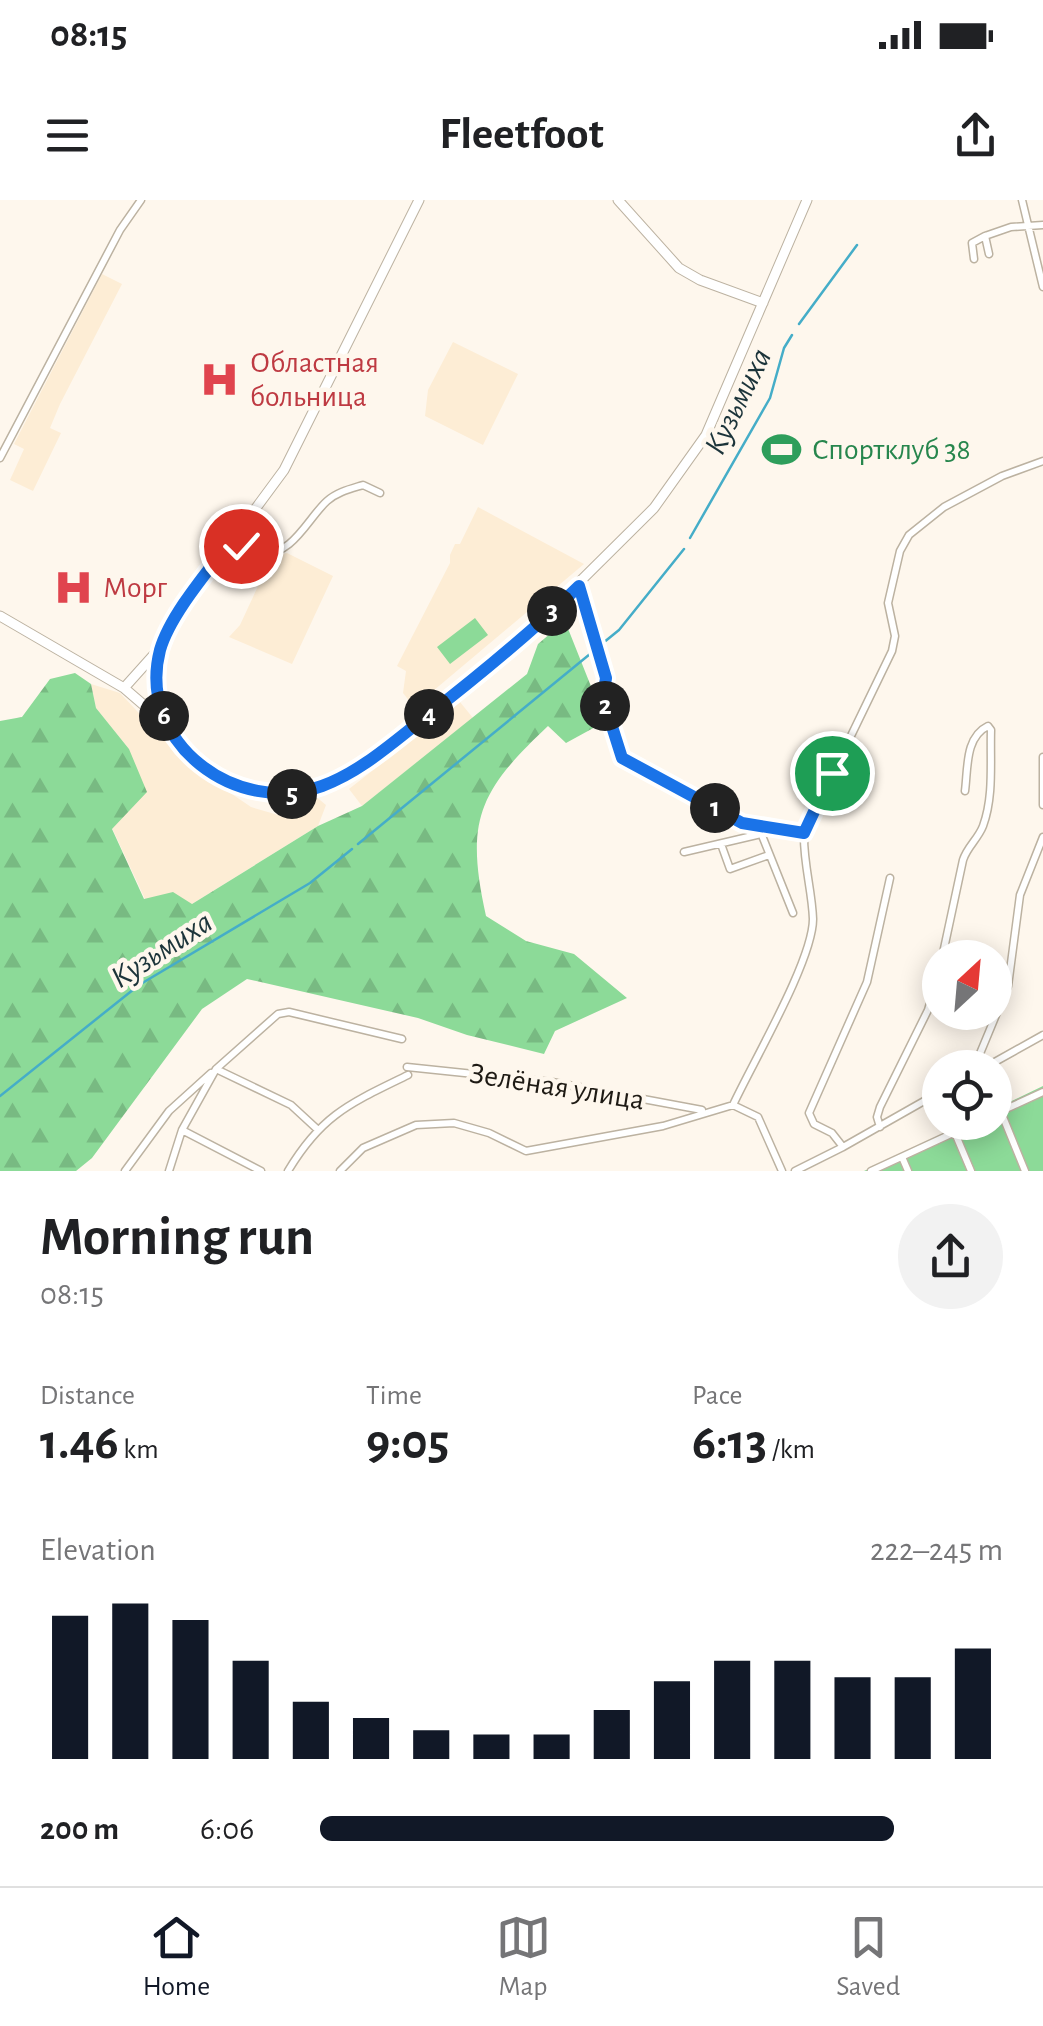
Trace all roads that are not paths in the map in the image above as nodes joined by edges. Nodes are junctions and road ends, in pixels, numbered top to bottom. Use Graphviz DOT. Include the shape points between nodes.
graph roads {
  1 [pos="141,200"];
  2 [pos="419,200"];
  3 [pos="618,200"];
  4 [pos="807,200"];
  5 [pos="1022,200"];
  6 [pos="1043,224"];
  7 [pos="1030,228"];
  8 [pos="985,236"];
  9 [pos="988,254"];
  10 [pos="974,259"];
  11 [pos="1043,287"];
  12 [pos="763,303"];
  13 [pos="0,458"];
  14 [pos="1043,461"];
  15 [pos="380,494"];
  16 [pos="230,542"];
  17 [pos="579,586"];
  18 [pos="0,616"];
  19 [pos="162,645"];
  20 [pos="124,688"];
  21 [pos="170,734"];
  22 [pos="1043,757"];
  23 [pos="966,791"];
  24 [pos="1043,805"];
  25 [pos="760,831"];
  26 [pos="804,833"];
  27 [pos="1043,837"];
  28 [pos="721,844"];
  29 [pos="684,852"];
  30 [pos="769,855"];
  31 [pos="890,878"];
  32 [pos="792,914"];
  33 [pos="946,940"];
  34 [pos="922,1022"];
  35 [pos="1043,1036"];
  36 [pos="402,1039"];
  37 [pos="981,1050"];
  38 [pos="1012,1053"];
  39 [pos="216,1068"];
  40 [pos="1043,1092"];
  41 [pos="922,1102"];
  42 [pos="733,1105"];
  43 [pos="1012,1106"];
  44 [pos="706,1110"];
  45 [pos="880,1127"];
  46 [pos="318,1129"];
  47 [pos="182,1130"];
  48 [pos="937,1140"];
  49 [pos="958,1140"];
  50 [pos="1011,1140"];
  51 [pos="843,1147"];
  52 [pos="902,1156"];
  53 [pos="124,1170"];
  54 [pos="169,1171"];
  55 [pos="261,1171"];
  56 [pos="288,1171"];
  57 [pos="340,1171"];
  58 [pos="782,1171"];
  59 [pos="795,1171"];
  60 [pos="871,1171"];
  61 [pos="908,1171"];
  62 [pos="971,1171"];
  63 [pos="1025,1171"];
  1 -- 13 [label="street"];
  2 -- 16 [label="main road" via="290,460"];
  3 -- 12 [label="main road" via="679,268"];
  4 -- 12 [label="main road"];
  5 -- 7 [label="street"];
  6 -- 7 [label="street"];
  7 -- 8 [label="street"];
  7 -- 11 [label="street"];
  8 -- 9 [label="street"];
  8 -- 10 [label="street" via="972,243"];
  12 -- 17 [label="main road" via="693,457"];
  14 -- 26 [label="street" via="944,507 909,535 888,603 892,651"];
  15 -- 16 [label="street" via="362,485 340,492 276,550"];
  16 -- 19 [label="main road"];
  17 -- 21 [label="main road" via="405,733 320,787 277,794 237,784 208,770"];
  17 -- 25 [label="street" via="622,758"];
  18 -- 20 [label="main road"];
  19 -- 20 [label="main road"];
  19 -- 21 [label="main road" via="156,683"];
  20 -- 21 [label="main road"];
  22 -- 24 [label="street"];
  23 -- 33 [label="street" via="972,742 988,726 988,811 962,860"];
  25 -- 26 [label="street"];
  25 -- 28 [label="street"];
  25 -- 30 [label="street"];
  26 -- 42 [label="street" via="813,918 806,952"];
  27 -- 37 [label="street" via="1020,895 1008,986"];
  28 -- 29 [label="street"];
  28 -- 30 [label="street" via="730,869"];
  30 -- 32 [label="street"];
  31 -- 51 [label="street" via="867,982 809,1113"];
  34 -- 45 [label="street" via="880,1107"];
  35 -- 38 [label="street"];
  36 -- 39 [label="street" via="288,1012"];
  39 -- 46 [label="street" via="291,1105"];
  39 -- 47 [label="street"];
  39 -- 53 [label="street" via="169,1111"];
  40 -- 43 [label="street"];
  41 -- 45 [label="street"];
  42 -- 44 [label="street"];
  42 -- 58 [label="street" via="758,1117"];
  44 -- 46 [label="street, Зелёная улица" via="552,1082 407,1071"];
  44 -- 57 [label="street" via="663,1126 526,1151 454,1122 416,1125 363,1148"];
  45 -- 51 [label="street"];
  46 -- 56 [label="street, Зелёная улица"];
  47 -- 54 [label="street"];
  47 -- 55 [label="street"];
  48 -- 52 [label="street"];
  49 -- 62 [label="street"];
  50 -- 63 [label="street"];
  51 -- 59 [label="street"];
  52 -- 60 [label="street"];
  52 -- 61 [label="street"];
}
